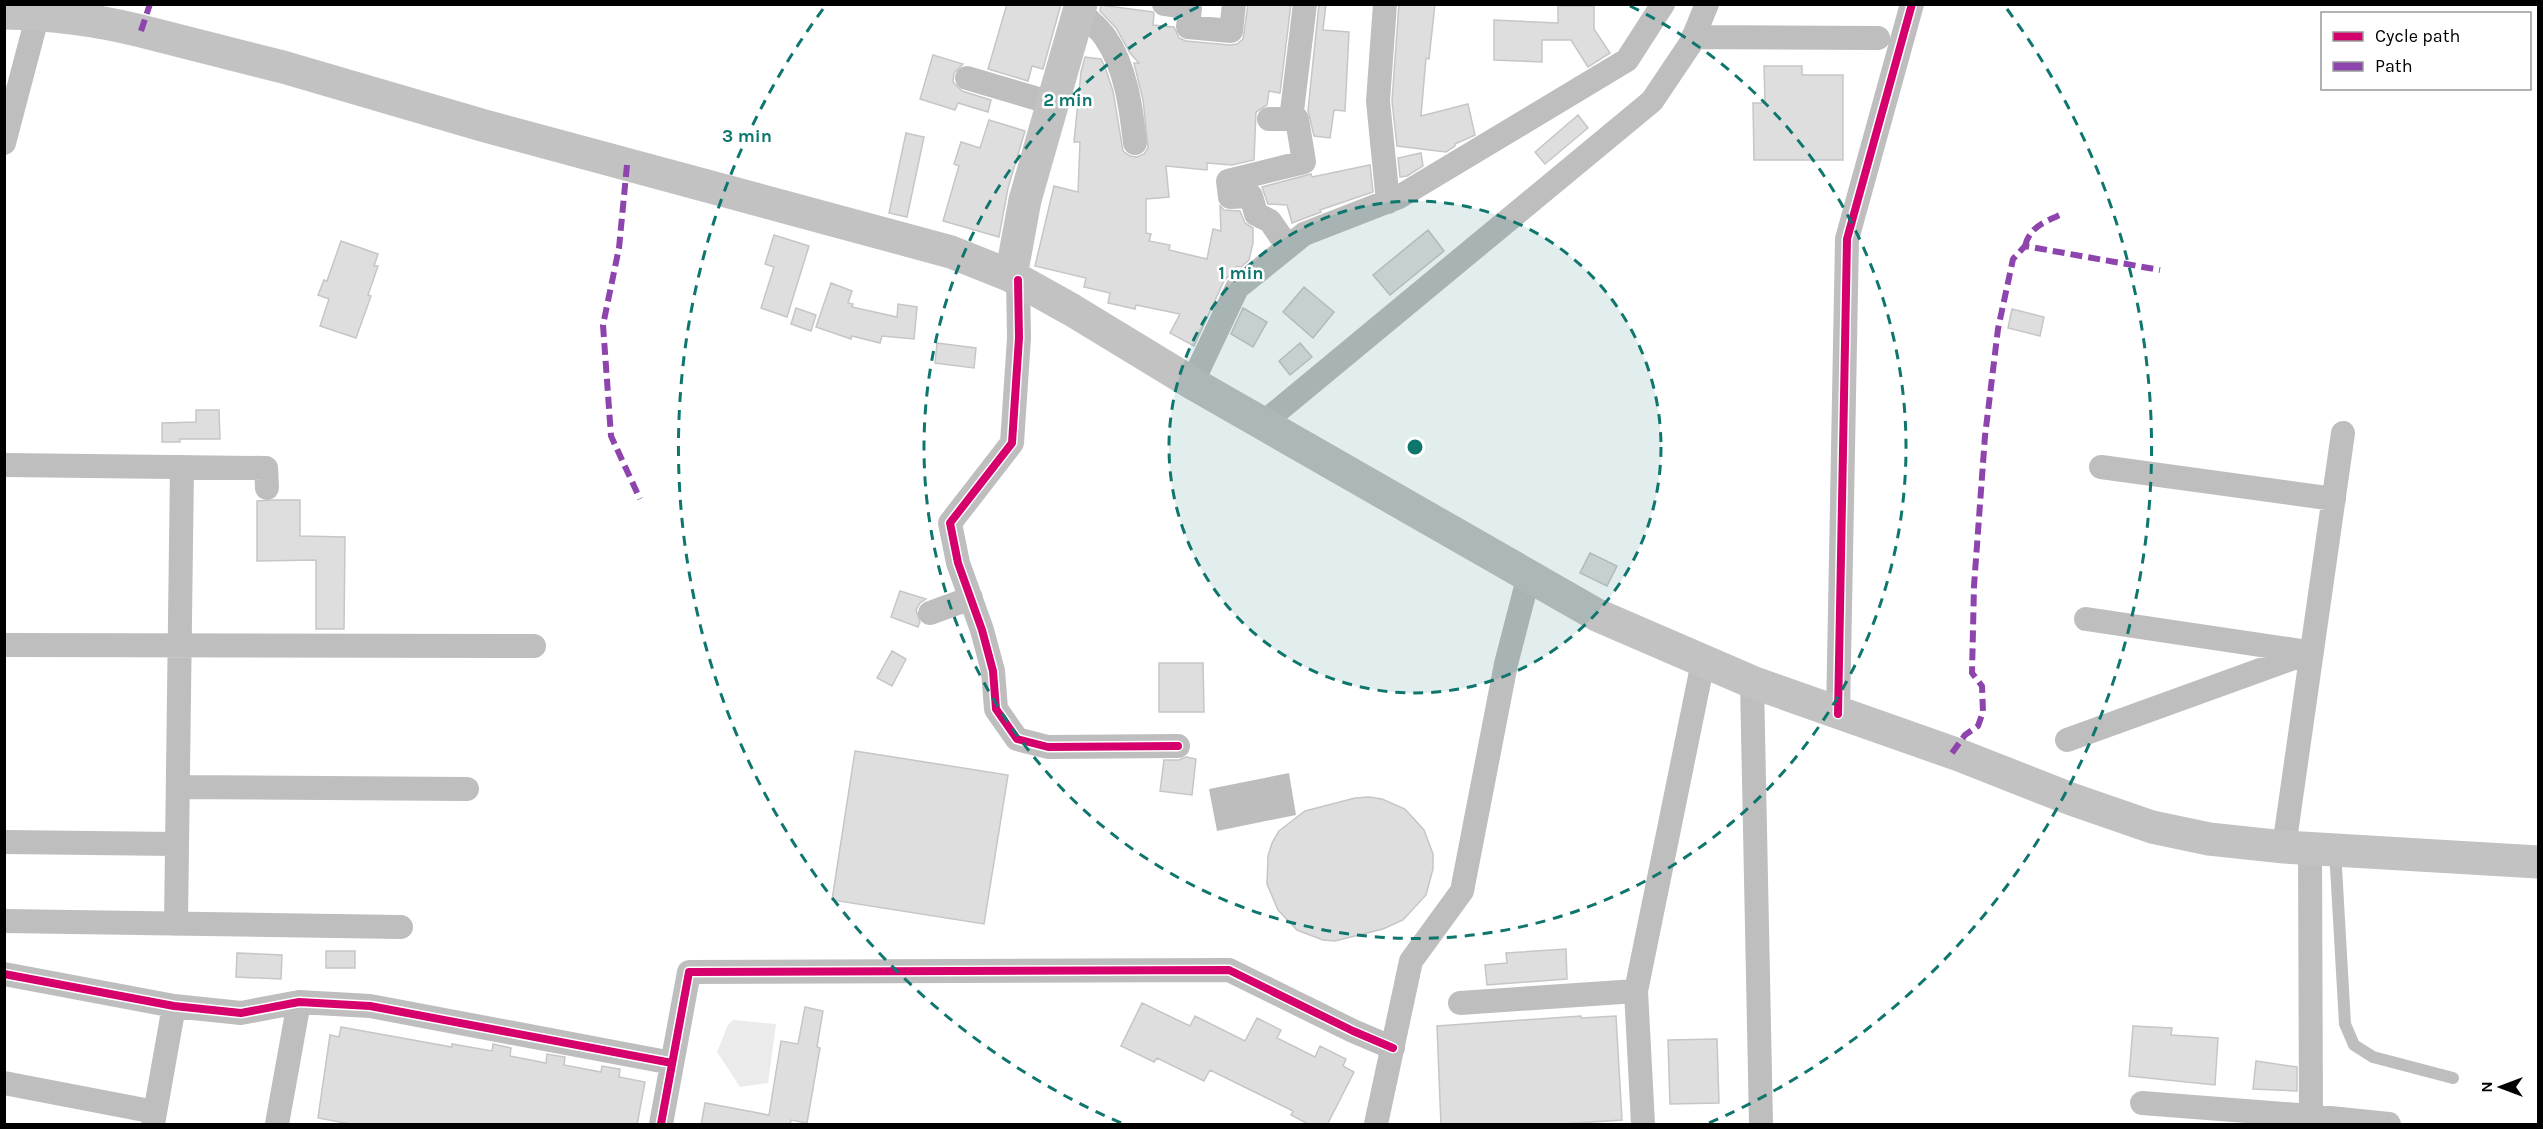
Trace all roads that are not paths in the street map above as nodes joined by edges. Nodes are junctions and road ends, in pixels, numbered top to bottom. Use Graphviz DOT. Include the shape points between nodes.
graph roads {
  1 [pos="1234,4"];
  2 [pos="1305,4"];
  3 [pos="1385,4"];
  4 [pos="1663,4"];
  5 [pos="1707,4"];
  6 [pos="1912,4"];
  7 [pos="1164,5"];
  8 [pos="1080,7"];
  9 [pos="4,13"];
  10 [pos="38,14"];
  11 [pos="1694,37"];
  12 [pos="1878,38"];
  13 [pos="967,78"];
  14 [pos="1052,103"];
  15 [pos="4,143"];
  16 [pos="1135,144"];
  17 [pos="1388,202"];
  18 [pos="1288,247"];
  19 [pos="1015,278"];
  20 [pos="1192,383"];
  21 [pos="1263,423"];
  22 [pos="2343,433"];
  23 [pos="4,465"];
  24 [pos="182,467"];
  25 [pos="2101,467"];
  26 [pos="267,489"];
  27 [pos="2334,499"];
  28 [pos="1529,575"];
  29 [pos="970,598"];
  30 [pos="930,613"];
  31 [pos="2086,619"];
  32 [pos="4,645"];
  33 [pos="180,645"];
  34 [pos="534,646"];
  35 [pos="2310,652"];
  36 [pos="1703,662"];
  37 [pos="1752,682"];
  38 [pos="1838,714"];
  39 [pos="2067,740"];
  40 [pos="1179,746"];
  41 [pos="178,787"];
  42 [pos="467,789"];
  43 [pos="4,842"];
  44 [pos="176,844"];
  45 [pos="2310,848"];
  46 [pos="2538,862"];
  47 [pos="4,921"];
  48 [pos="176,924"];
  49 [pos="400,927"];
  50 [pos="4,974"];
  51 [pos="1636,991"];
  52 [pos="299,1002"];
  53 [pos="1460,1003"];
  54 [pos="174,1006"];
  55 [pos="1392,1048"];
  56 [pos="672,1063"];
  57 [pos="2453,1078"];
  58 [pos="4,1083"];
  59 [pos="2142,1103"];
  60 [pos="154,1118"];
  61 [pos="2311,1120"];
  62 [pos="277,1125"];
  63 [pos="661,1125"];
  64 [pos="1376,1125"];
  65 [pos="1643,1125"];
  66 [pos="1761,1125"];
  67 [pos="2389,1125"];
  1 -- 7 [label="street" via="1232,31 1188,27 1190,8"];
  2 -- 18 [label="street" via="1280,119 1297,119 1304,162 1228,181 1230,197 1251,196 1256,214 1269,221"];
  3 -- 17 [label="street" via="1378,101"];
  4 -- 17 [label="street" via="1627,60"];
  5 -- 11 [label="street"];
  6 -- 38 [label="street" via="1847,239"];
  8 -- 14 [label="main road"];
  8 -- 16 [label="street" via="1105,38 1120,69 1131,108"];
  9 -- 10 [label="main road"];
  10 -- 15 [label="street"];
  10 -- 19 [label="main road" via="119,26 283,67 951,252"];
  11 -- 12 [label="street"];
  11 -- 21 [label="street" via="1652,101"];
  13 -- 14 [label="street"];
  14 -- 19 [label="main road" via="1025,200"];
  17 -- 18 [label="street" via="1304,234"];
  18 -- 20 [label="street" via="1237,288"];
  19 -- 20 [label="main road"];
  19 -- 29 [label="street" via="1020,338 1012,443 950,523"];
  20 -- 21 [label="main road"];
  21 -- 28 [label="main road"];
  22 -- 27 [label="street"];
  23 -- 24 [label="street"];
  24 -- 26 [label="street" via="266,468"];
  24 -- 33 [label="street"];
  25 -- 27 [label="street"];
  27 -- 35 [label="street"];
  28 -- 36 [label="main road" via="1597,615"];
  28 -- 55 [label="street" via="1506,664 1462,891 1410,961"];
  29 -- 30 [label="street"];
  29 -- 40 [label="street" via="993,671 996,709 1017,739 1048,747"];
  31 -- 35 [label="street"];
  32 -- 33 [label="street"];
  33 -- 34 [label="street"];
  33 -- 41 [label="street"];
  35 -- 39 [label="street"];
  35 -- 45 [label="street"];
  36 -- 37 [label="main road"];
  36 -- 51 [label="street"];
  37 -- 38 [label="main road"];
  37 -- 66 [label="street"];
  38 -- 45 [label="main road" via="2152,827 2209,839"];
  41 -- 42 [label="street"];
  41 -- 44 [label="street"];
  43 -- 44 [label="street"];
  44 -- 48 [label="street"];
  45 -- 46 [label="main road"];
  45 -- 57 [label="lane" via="2345,1024 2354,1045 2373,1057"];
  45 -- 61 [label="street"];
  47 -- 48 [label="street"];
  48 -- 49 [label="street"];
  50 -- 54 [label="street"];
  51 -- 53 [label="street"];
  51 -- 65 [label="street"];
  52 -- 54 [label="street" via="241,1012"];
  52 -- 56 [label="street" via="370,1006"];
  52 -- 62 [label="street"];
  54 -- 60 [label="street"];
  55 -- 56 [label="street" via="1229,970 756,970 689,972"];
  55 -- 64 [label="street"];
  56 -- 63 [label="street"];
  58 -- 60 [label="street"];
  59 -- 61 [label="street"];
  61 -- 67 [label="street"];
}
